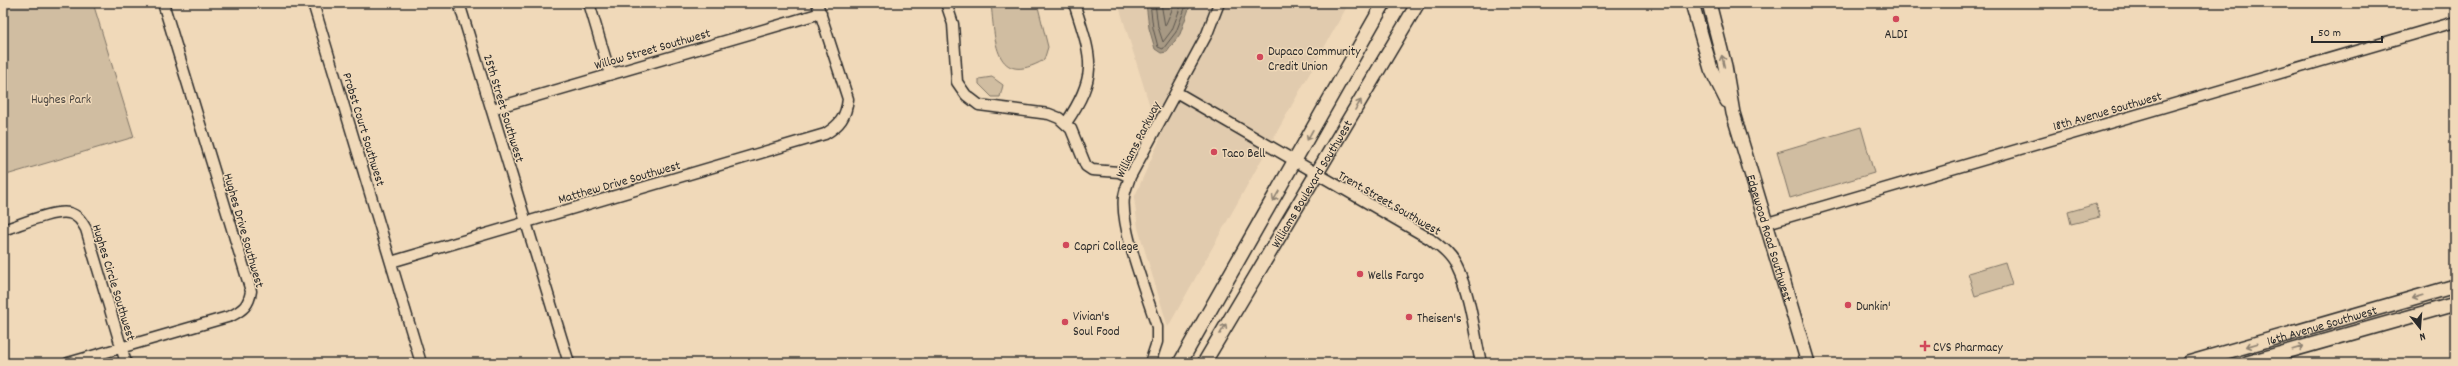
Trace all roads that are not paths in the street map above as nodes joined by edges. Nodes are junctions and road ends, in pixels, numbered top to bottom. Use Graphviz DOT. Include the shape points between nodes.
graph roads {
  1 [pos="163,3"];
  2 [pos="313,3"];
  3 [pos="459,3"];
  4 [pos="589,3"];
  5 [pos="946,3"];
  6 [pos="1074,3"];
  7 [pos="1219,3"];
  8 [pos="1384,3"];
  9 [pos="1418,3"];
  10 [pos="1692,3"];
  11 [pos="1709,3"];
  12 [pos="819,8"];
  13 [pos="2455,22"];
  14 [pos="610,74"];
  15 [pos="1176,92"];
  16 [pos="492,109"];
  17 [pos="1733,113"];
  18 [pos="1066,123"];
  19 [pos="1295,162"];
  20 [pos="1316,174"];
  21 [pos="1130,177"];
  22 [pos="526,221"];
  23 [pos="1767,223"];
  24 [pos="3,230"];
  25 [pos="391,262"];
  26 [pos="2455,286"];
  27 [pos="2455,304"];
  28 [pos="121,348"];
  29 [pos="68,363"];
  30 [pos="126,363"];
  31 [pos="421,363"];
  32 [pos="569,363"];
  33 [pos="1150,363"];
  34 [pos="1180,363"];
  35 [pos="1204,363"];
  36 [pos="1481,363"];
  37 [pos="1808,363"];
  38 [pos="2188,363"];
  39 [pos="2247,363"];
  1 -- 28 [label="street, Hughes Drive Southwest" via="251,291 249,302 242,311 231,316"];
  2 -- 25 [label="street, Probst Court Southwest"];
  3 -- 16 [label="street, 25th Street Southwest"];
  4 -- 14 [label="street"];
  5 -- 18 [label="street" via="953,24 957,82 966,95 978,105 1049,114"];
  6 -- 18 [label="street" via="1089,51 1090,69 1083,97"];
  7 -- 15 [label="street, Williams Parkway" via="1208,34"];
  8 -- 19 [label="main road, Williams Boulevard Southwest, one-way"];
  20 -- 9 [label="main road, Williams Boulevard Southwest, one-way"];
  10 -- 17 [label="main road, Edgewood Road Southwest" via="1711,69"];
  17 -- 11 [label="main road, Edgewood Road Southwest, one-way" via="1725,66"];
  12 -- 14 [label="street, Willow Street Southwest"];
  12 -- 22 [label="street, Matthew Drive Southwest" via="848,99 847,113 838,127 825,134"];
  13 -- 23 [label="street, 18th Avenue Southwest"];
  14 -- 16 [label="street, Willow Street Southwest"];
  15 -- 19 [label="street, Trent Street Southwest"];
  15 -- 21 [label="street, Williams Parkway"];
  16 -- 22 [label="street, 25th Street Southwest"];
  17 -- 23 [label="main road, Edgewood Road Southwest"];
  18 -- 21 [label="street" via="1075,136 1086,166 1092,170 1119,172"];
  19 -- 20 [label="street, Trent Street Southwest"];
  19 -- 34 [label="main road, Williams Boulevard Southwest, one-way"];
  35 -- 20 [label="main road, Williams Boulevard Southwest, one-way"];
  20 -- 36 [label="street, Trent Street Southwest" via="1430,239 1448,254 1457,267 1464,288"];
  21 -- 33 [label="street, Williams Parkway" via="1124,196 1124,217 1157,327 1157,342"];
  22 -- 25 [label="street, Matthew Drive Southwest"];
  22 -- 32 [label="street, 25th Street Southwest"];
  23 -- 37 [label="main road, Edgewood Road Southwest"];
  24 -- 28 [label="street, Hughes Circle Southwest" via="56,214 70,213 81,219"];
  25 -- 31 [label="street, Probst Court Southwest"];
  26 -- 38 [label="main road, 16th Avenue Southwest, one-way"];
  39 -- 27 [label="main road, 16th Avenue Southwest, one-way"];
  28 -- 29 [label="street, Hughes Drive Southwest"];
  28 -- 30 [label="street, Hughes Circle Southwest"];
}
